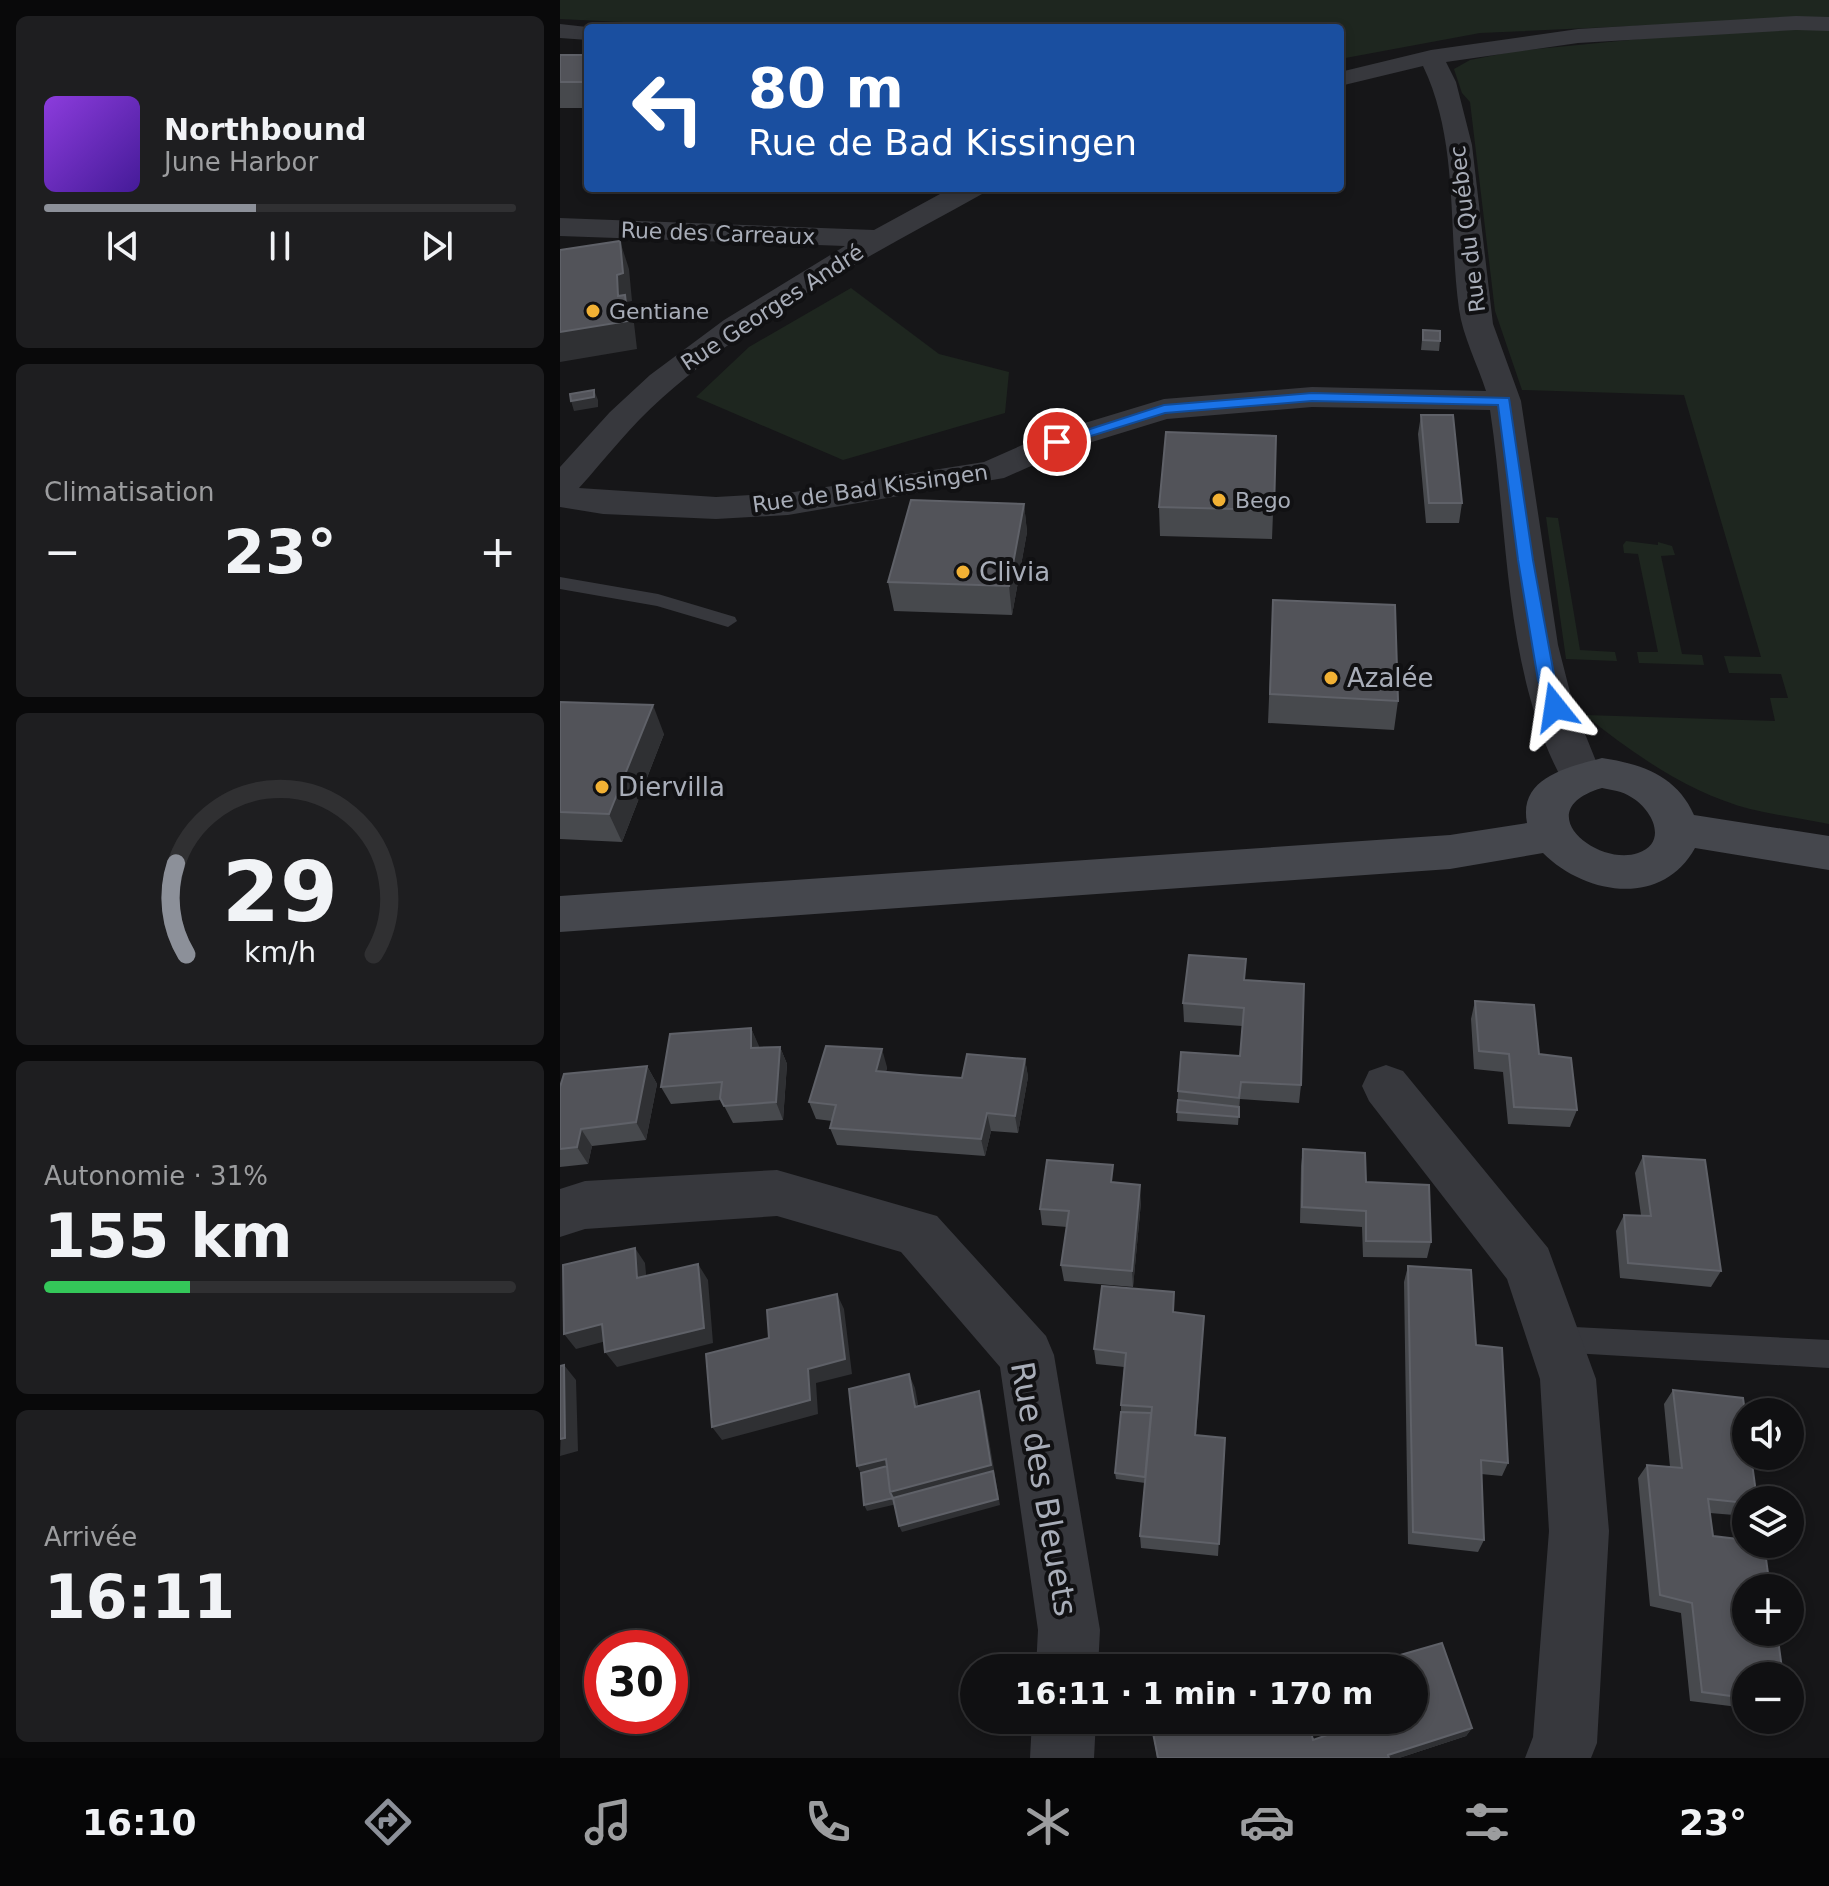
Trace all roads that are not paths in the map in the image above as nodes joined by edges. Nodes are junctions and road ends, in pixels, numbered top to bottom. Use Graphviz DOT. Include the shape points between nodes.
graph roads {
  1 [pos="1829,24"];
  2 [pos="560,31"];
  3 [pos="584,33"];
  4 [pos="1431,57"];
  5 [pos="1344,78"];
  6 [pos="964,192"];
  7 [pos="560,227"];
  8 [pos="876,239"];
  9 [pos="1505,401"];
  10 [pos="560,488"];
  11 [pos="560,496"];
  12 [pos="560,583"];
  13 [pos="728,621"];
  14 [pos="1581,776"];
  15 [pos="1678,829"];
  16 [pos="1551,835"];
  17 [pos="1829,853"];
  18 [pos="560,914"];
  19 [pos="1386,1086"];
  20 [pos="560,1213"];
  21 [pos="1554,1339"];
  22 [pos="1829,1354"];
  23 [pos="1068,1654"];
  24 [pos="1063,1734"];
  25 [pos="1062,1758"];
  26 [pos="1557,1758"];
  1 -- 4 [label="street" via="1578,36"];
  2 -- 3 [label="street"];
  4 -- 5 [label="street"];
  4 -- 9 [label="street, Rue du Québec" via="1446,87 1454,127 1475,315"];
  6 -- 8 [label="street, Rue Georges André"];
  7 -- 8 [label="street, Rue des Carreaux"];
  8 -- 10 [label="street, Rue Georges André" via="720,336 659,384"];
  9 -- 11 [label="street, Rue de Bad Kissingen" via="1312,397 1164,409 1057,442 992,471 788,504 716,508"];
  9 -- 14 [label="street, Rue du Québec" via="1546,680"];
  12 -- 13 [label="lane" via="658,600"];
  14 -- 15 [label="street" via="1602,773 1645,785 1674,812"];
  14 -- 16 [label="street" via="1549,799 1545,817"];
  15 -- 16 [label="street" via="1668,856 1638,871 1618,872 1578,860"];
  15 -- 17 [label="street"];
  16 -- 18 [label="street" via="1450,852"];
  19 -- 21 [label="street" via="1529,1266"];
  20 -- 23 [label="street, Rue des Bleuets" via="585,1205 777,1193 918,1233 1026,1355 1069,1630"];
  21 -- 22 [label="lane"];
  21 -- 26 [label="street" via="1568,1379 1579,1531 1565,1743"];
  24 -- 25 [label="street"];
}
